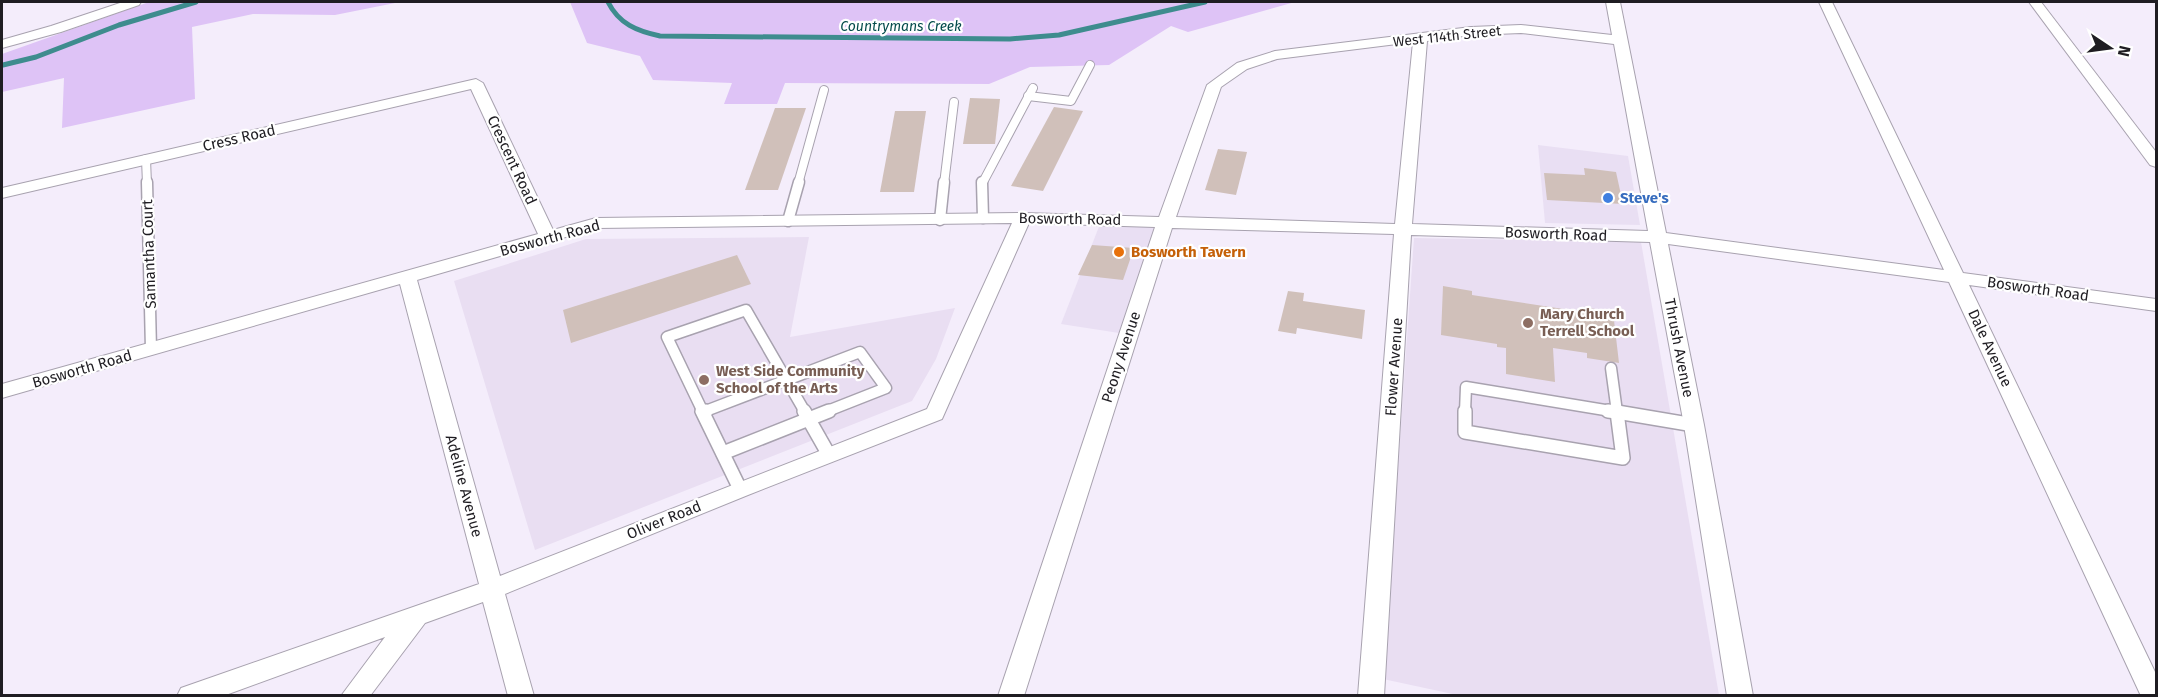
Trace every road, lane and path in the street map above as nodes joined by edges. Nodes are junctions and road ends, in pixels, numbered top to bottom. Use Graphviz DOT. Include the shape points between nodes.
graph roads {
  1 [pos="1613,2"];
  2 [pos="1826,2"];
  3 [pos="2035,2"];
  4 [pos="128,3"];
  5 [pos="1420,38"];
  6 [pos="1620,40"];
  7 [pos="2,44"];
  8 [pos="1275,56"];
  9 [pos="1090,65"];
  10 [pos="476,82"];
  11 [pos="824,90"];
  12 [pos="954,102"];
  13 [pos="146,159"];
  14 [pos="2157,162"];
  15 [pos="2,193"];
  16 [pos="983,218"];
  17 [pos="1023,218"];
  18 [pos="940,220"];
  19 [pos="788,221"];
  20 [pos="1166,221"];
  21 [pos="1403,229"];
  22 [pos="548,237"];
  23 [pos="1658,237"];
  24 [pos="407,278"];
  25 [pos="1957,278"];
  26 [pos="2157,305"];
  27 [pos="152,349"];
  28 [pos="1611,369"];
  29 [pos="786,380"];
  30 [pos="2,391"];
  31 [pos="703,412"];
  32 [pos="1617,412"];
  33 [pos="808,420"];
  34 [pos="1694,425"];
  35 [pos="723,453"];
  36 [pos="829,455"];
  37 [pos="741,489"];
  38 [pos="492,589"];
  39 [pos="417,615"];
  40 [pos="190,696"];
  41 [pos="354,696"];
  42 [pos="521,696"];
  43 [pos="1011,696"];
  44 [pos="1371,696"];
  45 [pos="1740,696"];
  46 [pos="2154,696"];
  1 -- 6 [label="street, Thrush Avenue"];
  2 -- 25 [label="street, Dale Avenue"];
  3 -- 14 [label="street"];
  4 -- 7 [label="street"];
  5 -- 6 [label="street, West 114th Street" via="1521,29"];
  5 -- 8 [label="street, West 114th Street"];
  5 -- 21 [label="street, Flower Avenue"];
  6 -- 23 [label="street, Thrush Avenue"];
  8 -- 20 [label="street, Peony Avenue" via="1242,66 1214,86"];
  9 -- 16 [label="lane" via="1071,101 1031,92 982,183"];
  10 -- 13 [label="street, Cress Road"];
  10 -- 22 [label="street, Crescent Road"];
  11 -- 19 [label="lane"];
  12 -- 18 [label="lane"];
  13 -- 15 [label="street, Cress Road"];
  13 -- 27 [label="lane, Samantha Court"];
  16 -- 17 [label="street, Bosworth Road"];
  16 -- 18 [label="street, Bosworth Road"];
  17 -- 20 [label="street, Bosworth Road"];
  17 -- 36 [label="street, Oliver Road" via="935,414"];
  18 -- 19 [label="street, Bosworth Road"];
  19 -- 22 [label="street, Bosworth Road" via="596,223"];
  20 -- 21 [label="street, Bosworth Road"];
  20 -- 43 [label="street, Peony Avenue"];
  21 -- 23 [label="street, Bosworth Road"];
  21 -- 44 [label="street, Flower Avenue"];
  22 -- 24 [label="street, Bosworth Road"];
  23 -- 25 [label="street, Bosworth Road"];
  23 -- 34 [label="street, Thrush Avenue"];
  24 -- 27 [label="street, Bosworth Road"];
  24 -- 38 [label="street, Adeline Avenue"];
  25 -- 26 [label="street, Bosworth Road"];
  25 -- 46 [label="street, Dale Avenue"];
  27 -- 30 [label="street, Bosworth Road"];
  28 -- 32 [label="lane"];
  29 -- 31 [label="lane"];
  29 -- 31 [label="lane" via="746,310 667,337"];
  29 -- 33 [label="lane"];
  29 -- 33 [label="lane" via="861,352 886,388"];
  31 -- 35 [label="lane"];
  32 -- 32 [label="lane" via="1466,387 1465,432 1623,458"];
  32 -- 34 [label="lane"];
  33 -- 35 [label="lane"];
  33 -- 36 [label="lane"];
  34 -- 45 [label="street, Thrush Avenue"];
  35 -- 37 [label="lane"];
  36 -- 37 [label="street, Oliver Road"];
  37 -- 38 [label="street, Oliver Road"];
  38 -- 39 [label="street, Oliver Road"];
  38 -- 42 [label="street, Adeline Avenue"];
  39 -- 40 [label="street, Oliver Road"];
  39 -- 41 [label="street"];
}
